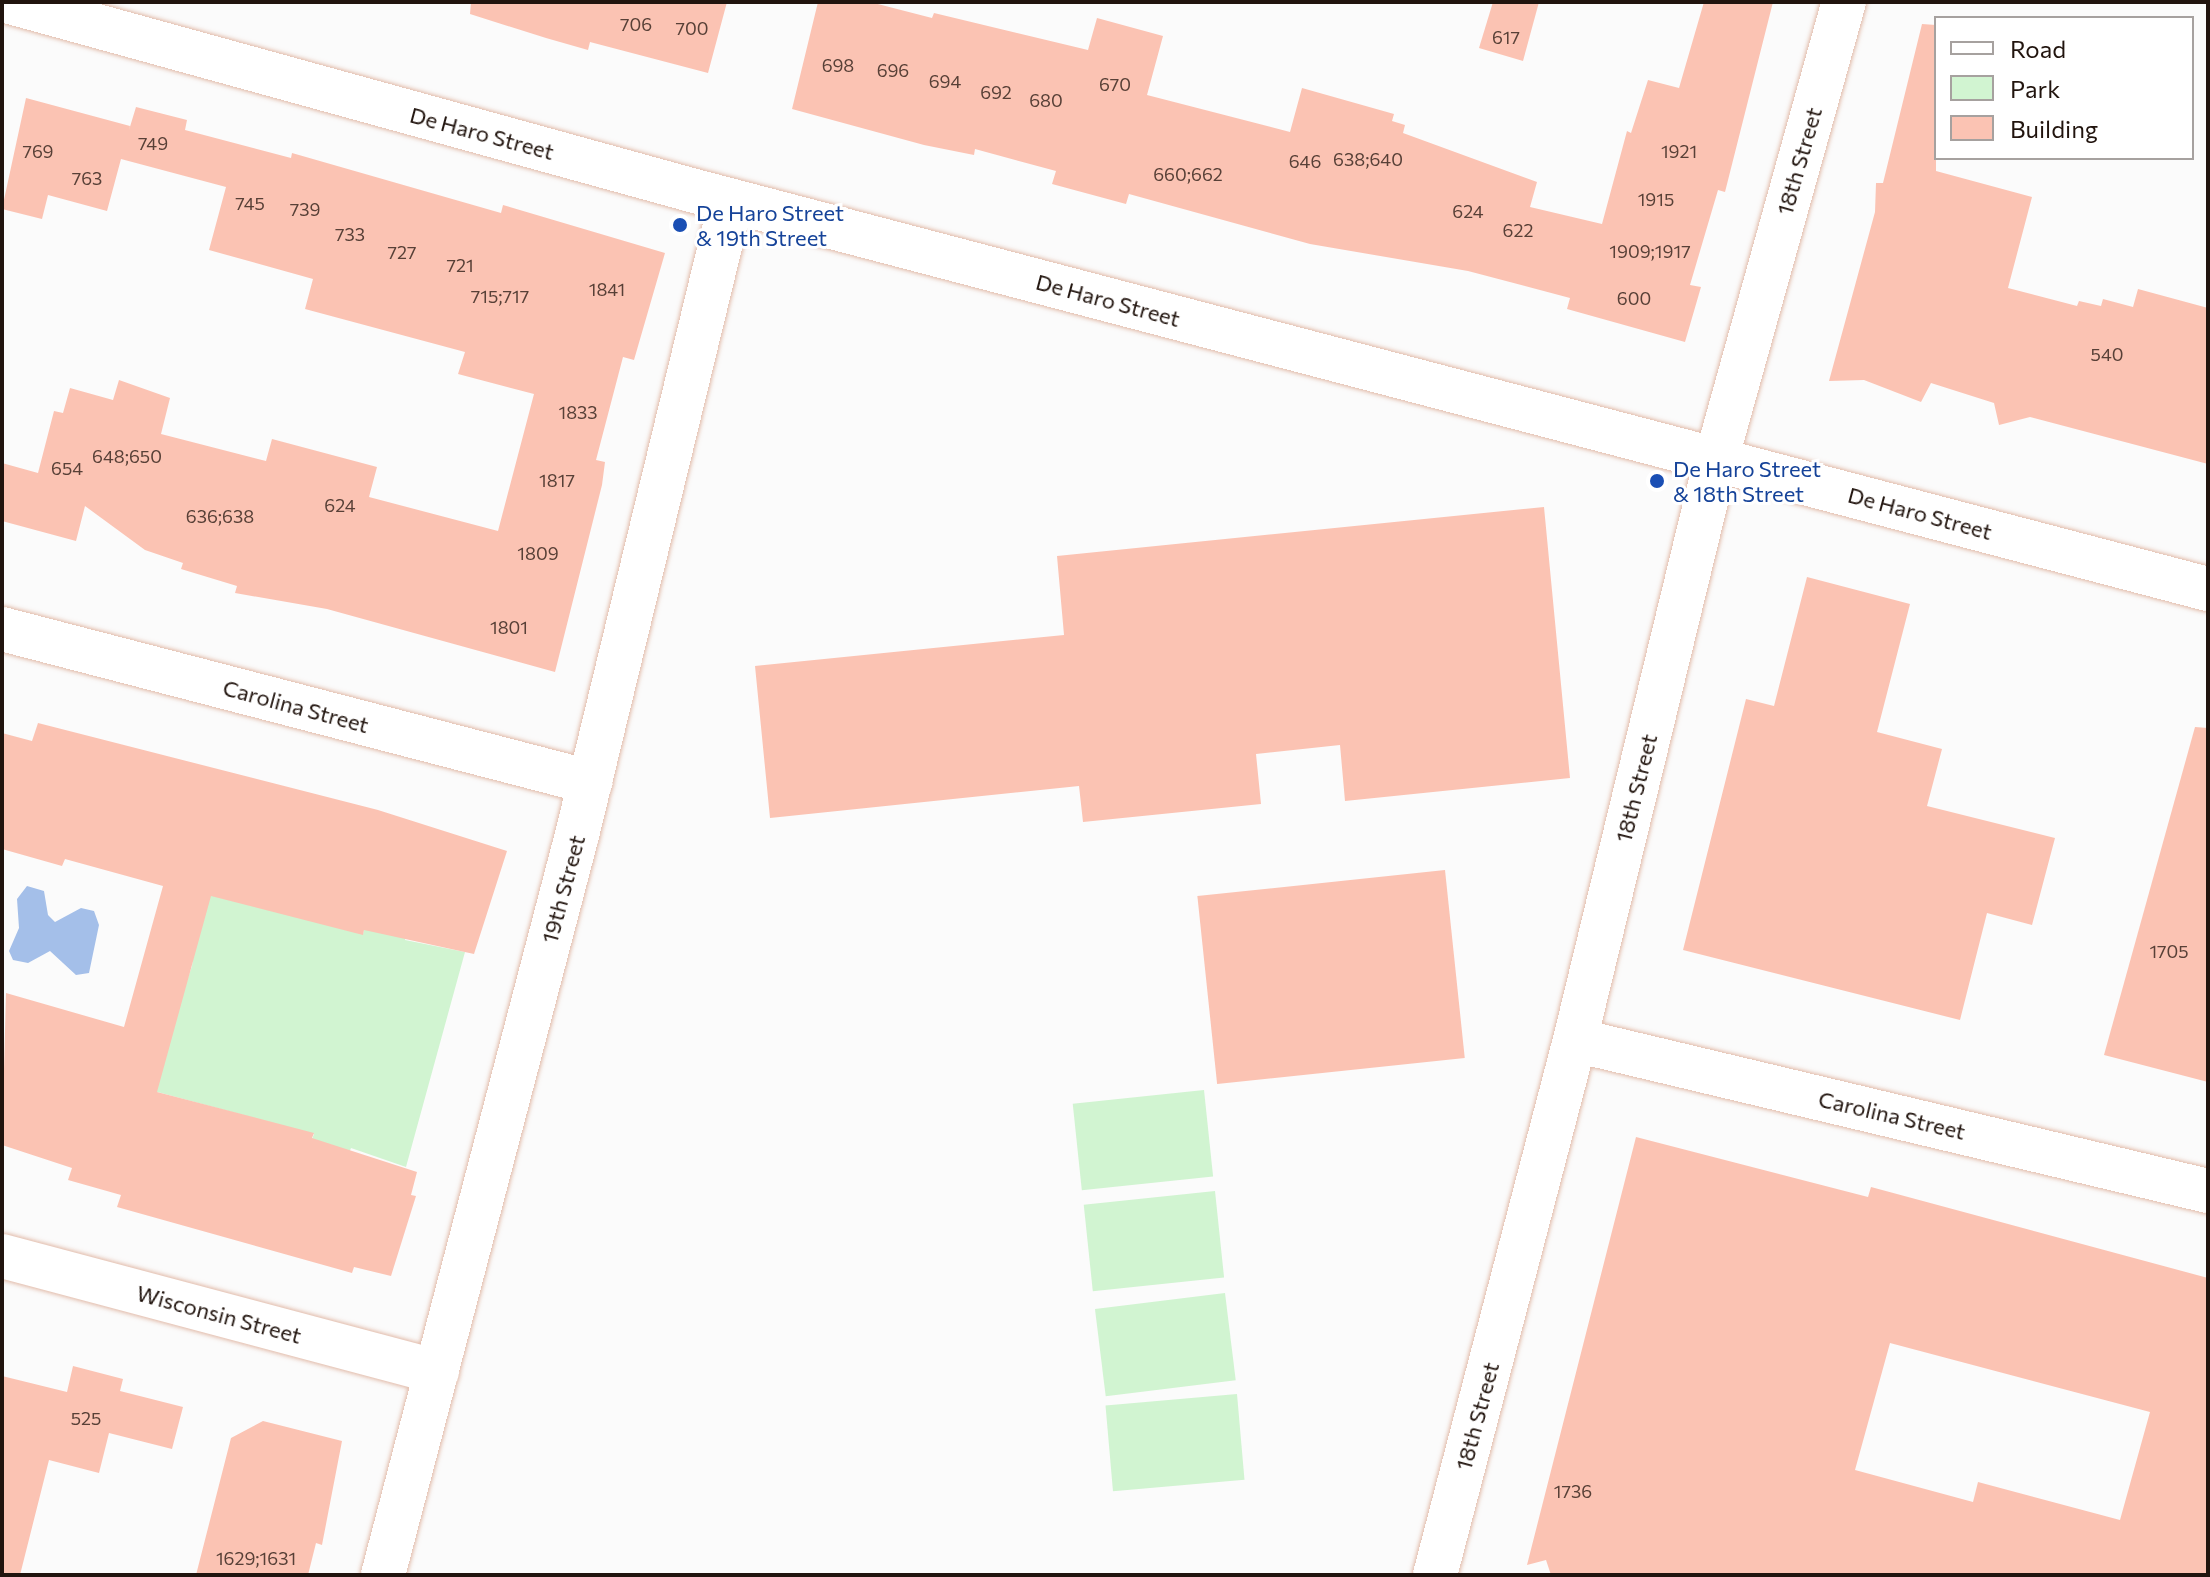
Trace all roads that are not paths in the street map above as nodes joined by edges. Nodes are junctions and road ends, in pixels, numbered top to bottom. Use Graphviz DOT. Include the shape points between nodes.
graph roads {
  1 [pos="10,2"];
  2 [pos="1844,2"];
  3 [pos="731,201"];
  4 [pos="1716,460"];
  5 [pos="2208,589"];
  6 [pos="2,629"];
  7 [pos="590,782"];
  8 [pos="1575,1040"];
  9 [pos="2208,1191"];
  10 [pos="2,1256"];
  11 [pos="437,1372"];
  12 [pos="383,1575"];
  13 [pos="1435,1575"];
  1 -- 3 [label="street, De Haro Street"];
  2 -- 4 [label="street, 18th Street"];
  3 -- 4 [label="street, De Haro Street"];
  3 -- 7 [label="street, 19th Street"];
  4 -- 5 [label="street, De Haro Street"];
  4 -- 8 [label="street, 18th Street"];
  6 -- 7 [label="street, Carolina Street"];
  7 -- 11 [label="street, 19th Street"];
  8 -- 9 [label="street, Carolina Street"];
  8 -- 13 [label="street, 18th Street"];
  10 -- 11 [label="street, Wisconsin Street"];
  11 -- 12 [label="street, 19th Street"];
}
